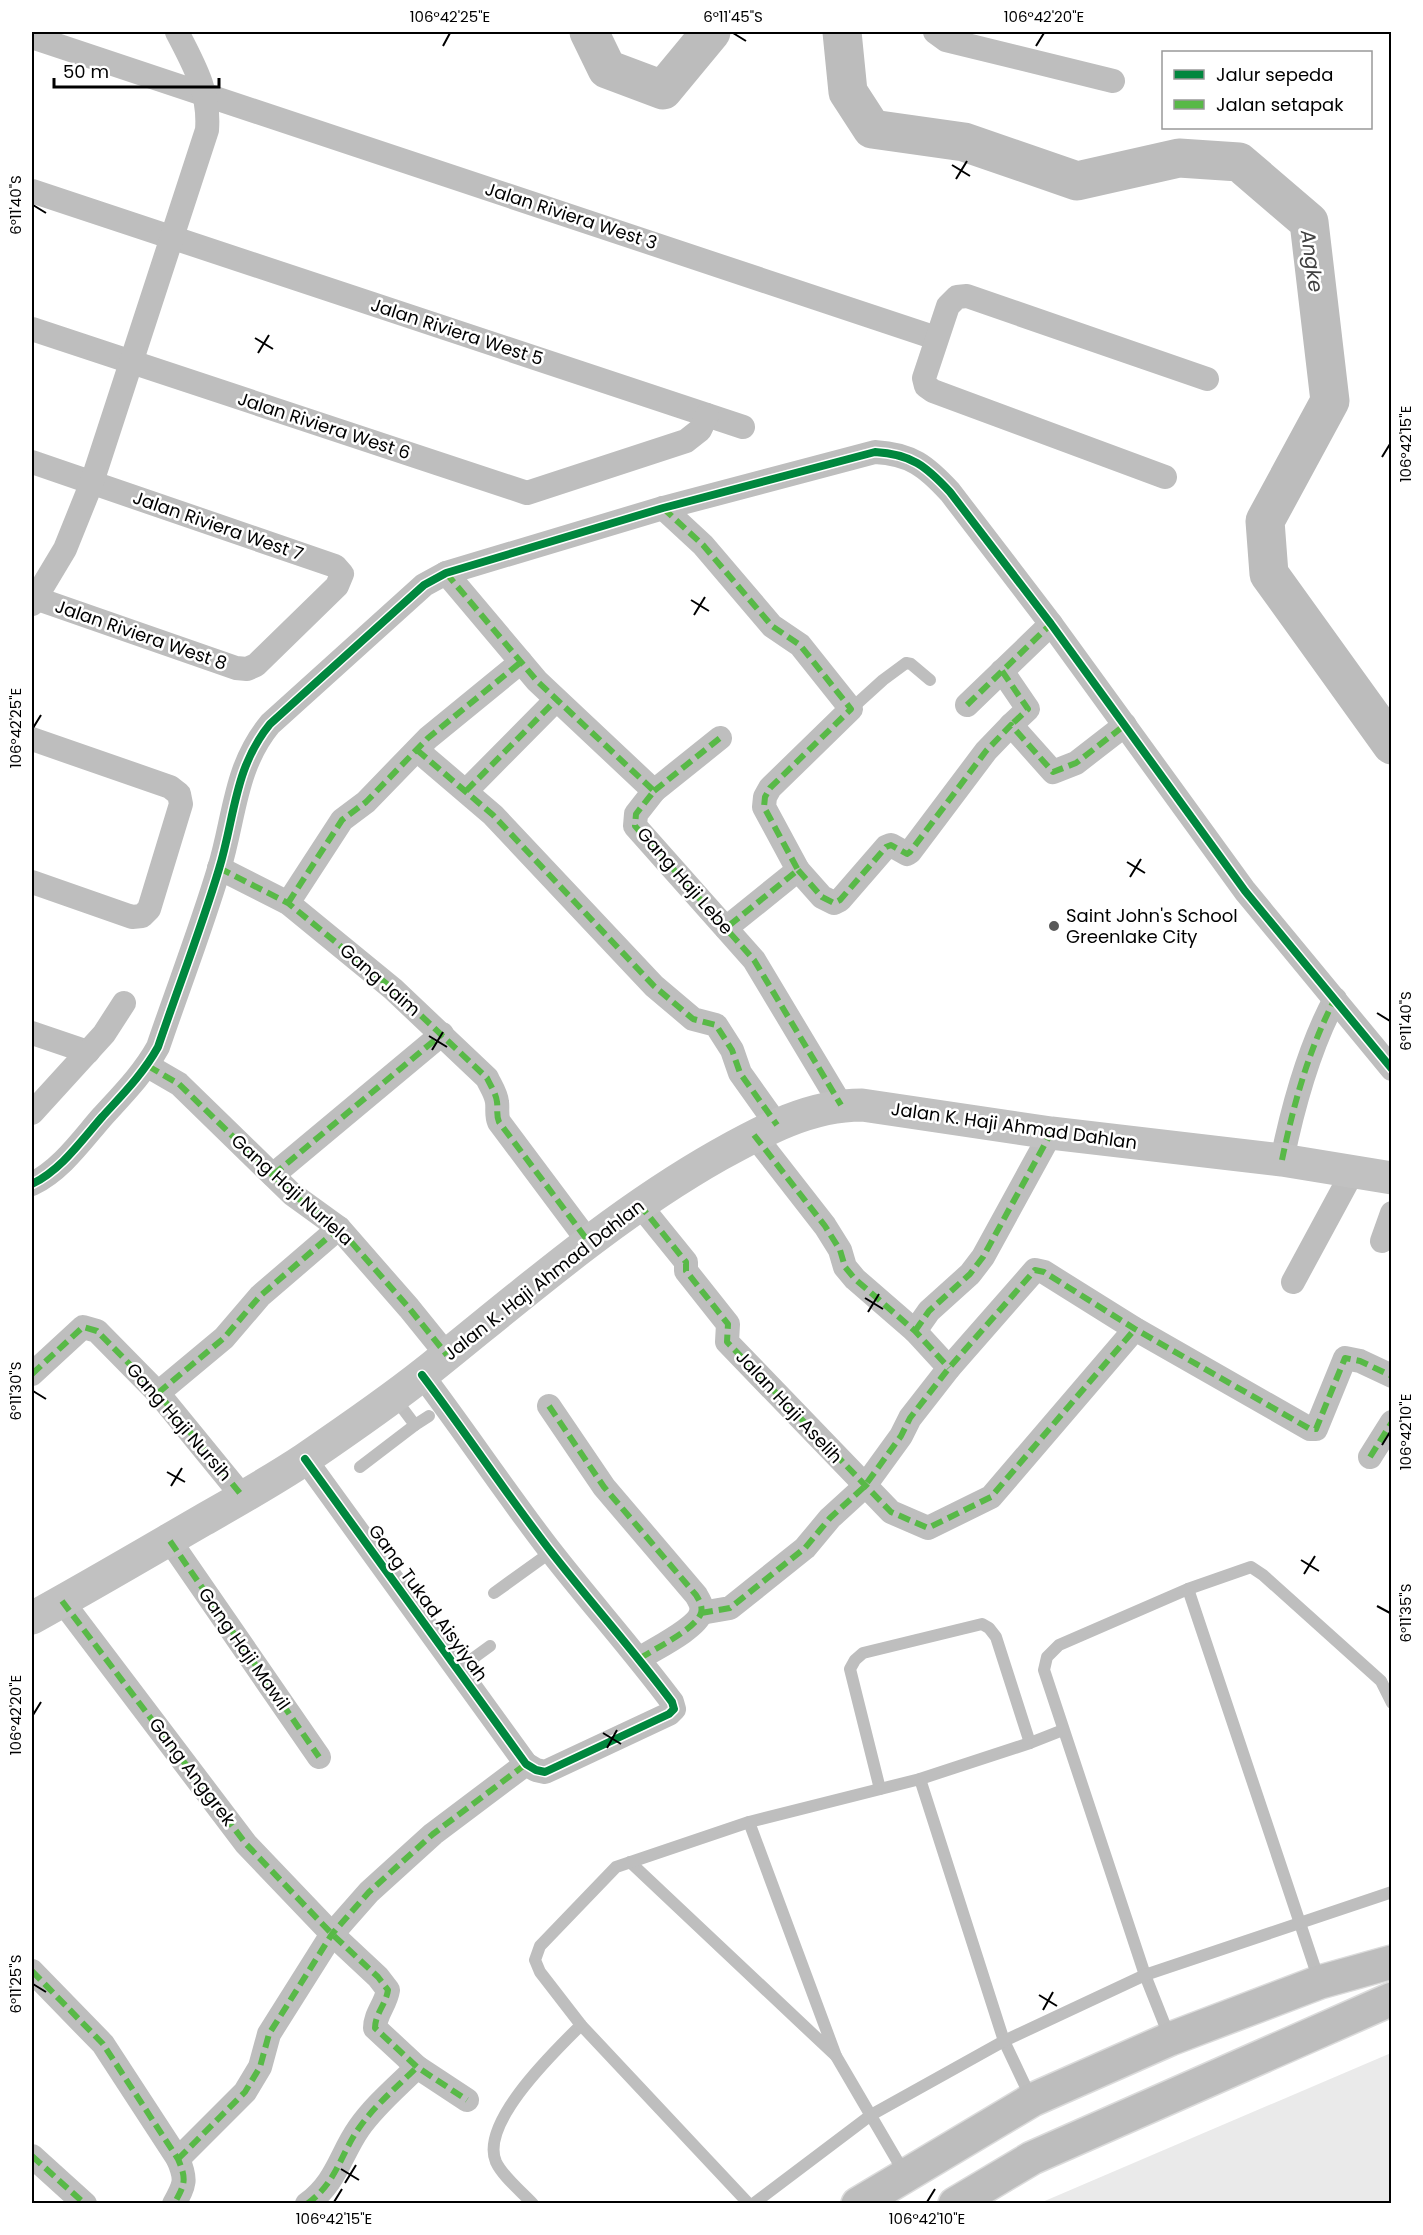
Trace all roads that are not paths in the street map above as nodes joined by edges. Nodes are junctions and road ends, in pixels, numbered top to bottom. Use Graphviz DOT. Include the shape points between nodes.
graph roads {
  1 [pos="177,32"];
  2 [pos="935,32"];
  3 [pos="32,37"];
  4 [pos="1113,81"];
  5 [pos="206,95"];
  6 [pos="32,191"];
  7 [pos="172,238"];
  8 [pos="32,329"];
  9 [pos="936,338"];
  10 [pos="130,362"];
  11 [pos="1208,379"];
  12 [pos="707,415"];
  13 [pos="743,427"];
  14 [pos="32,462"];
  15 [pos="1165,477"];
  16 [pos="92,482"];
  17 [pos="663,508"];
  18 [pos="446,573"];
  19 [pos="33,600"];
  20 [pos="1051,624"];
  21 [pos="521,662"];
  22 [pos="247,669"];
  23 [pos="1002,671"];
  24 [pos="930,680"];
  25 [pos="556,700"];
  26 [pos="967,705"];
  27 [pos="851,709"];
  28 [pos="1011,725"];
  29 [pos="1125,725"];
  30 [pos="720,738"];
  31 [pos="32,739"];
  32 [pos="417,750"];
  33 [pos="466,790"];
  34 [pos="654,791"];
  35 [pos="219,868"];
  36 [pos="798,870"];
  37 [pos="32,882"];
  38 [pos="288,903"];
  39 [pos="726,928"];
  40 [pos="1335,999"];
  41 [pos="124,1003"];
  42 [pos="32,1033"];
  43 [pos="442,1034"];
  44 [pos="88,1052"];
  45 [pos="148,1066"];
  46 [pos="1392,1069"];
  47 [pos="841,1105"];
  48 [pos="32,1113"];
  49 [pos="765,1130"];
  50 [pos="1051,1133"];
  51 [pos="1282,1161"];
  52 [pos="1352,1173"];
  53 [pos="273,1175"];
  54 [pos="1392,1178"];
  55 [pos="32,1184"];
  56 [pos="639,1204"];
  57 [pos="1392,1213"];
  58 [pos="339,1228"];
  59 [pos="588,1241"];
  60 [pos="1382,1241"];
  61 [pos="1293,1282"];
  62 [pos="1135,1329"];
  63 [pos="915,1331"];
  64 [pos="447,1355"];
  65 [pos="949,1368"];
  66 [pos="32,1374"];
  67 [pos="422,1375"];
  68 [pos="1392,1376"];
  69 [pos="158,1393"];
  70 [pos="394,1396"];
  71 [pos="549,1406"];
  72 [pos="429,1416"];
  73 [pos="1392,1422"];
  74 [pos="415,1425"];
  75 [pos="1370,1457"];
  76 [pos="305,1459"];
  77 [pos="360,1467"];
  78 [pos="864,1486"];
  79 [pos="243,1497"];
  80 [pos="170,1541"];
  81 [pos="551,1552"];
  82 [pos="1188,1589"];
  83 [pos="494,1593"];
  84 [pos="62,1601"];
  85 [pos="701,1613"];
  86 [pos="32,1617"];
  87 [pos="490,1646"];
  88 [pos="639,1659"];
  89 [pos="458,1670"];
  90 [pos="1392,1703"];
  91 [pos="1063,1730"];
  92 [pos="1030,1743"];
  93 [pos="319,1757"];
  94 [pos="525,1764"];
  95 [pos="920,1779"];
  96 [pos="880,1789"];
  97 [pos="749,1822"];
  98 [pos="630,1862"];
  99 [pos="1392,1892"];
  100 [pos="1300,1923"];
  101 [pos="332,1934"];
  102 [pos="1392,1962"];
  103 [pos="32,1971"];
  104 [pos="1145,1975"];
  105 [pos="1320,1982"];
  106 [pos="1389,2001"];
  107 [pos="580,2025"];
  108 [pos="1170,2039"];
  109 [pos="1004,2041"];
  110 [pos="837,2056"];
  111 [pos="417,2067"];
  112 [pos="467,2100"];
  113 [pos="1032,2100"];
  114 [pos="871,2115"];
  115 [pos="32,2156"];
  116 [pos="178,2159"];
  117 [pos="904,2174"];
  118 [pos="85,2204"];
  119 [pos="174,2204"];
  120 [pos="307,2204"];
  121 [pos="533,2204"];
  122 [pos="751,2204"];
  123 [pos="858,2204"];
  124 [pos="955,2204"];
  1 -- 5 [label="street"];
  2 -- 4 [label="street" via="946,40"];
  3 -- 5 [label="street, Jalan Riviera West 3"];
  5 -- 7 [label="street" via="207,130"];
  5 -- 9 [label="street, Jalan Riviera West 3"];
  6 -- 7 [label="street, Jalan Riviera West 5"];
  7 -- 10 [label="street"];
  7 -- 12 [label="street, Jalan Riviera West 5"];
  8 -- 10 [label="street, Jalan Riviera West 6"];
  9 -- 11 [label="street" via="948,306 957,297 967,296"];
  9 -- 15 [label="street" via="924,378 933,391"];
  10 -- 12 [label="street, Jalan Riviera West 6" via="527,493 686,441 700,430"];
  10 -- 16 [label="street"];
  12 -- 13 [label="street, Jalan Riviera West 5"];
  14 -- 16 [label="street, Jalan Riviera West 7"];
  16 -- 19 [label="street" via="65,549"];
  16 -- 22 [label="street, Jalan Riviera West 7" via="335,566 342,574 337,586 256,665"];
  17 -- 18 [label="street"];
  17 -- 20 [label="street" via="875,452 895,453 914,461 938,480"];
  17 -- 27 [label="street" via="703,545 772,626 800,645"];
  18 -- 21 [label="street"];
  18 -- 35 [label="street" via="424,585 259,737 243,768"];
  19 -- 22 [label="street, Jalan Riviera West 8"];
  20 -- 23 [label="street"];
  20 -- 29 [label="street"];
  21 -- 25 [label="street"];
  21 -- 32 [label="street"];
  23 -- 26 [label="street"];
  23 -- 28 [label="street" via="1028,709"];
  24 -- 27 [label="lane" via="906,663"];
  25 -- 33 [label="street"];
  25 -- 34 [label="street"];
  27 -- 36 [label="street" via="765,797 764,807"];
  28 -- 29 [label="street" via="1053,772 1076,763"];
  28 -- 36 [label="street" via="986,751 910,852 886,847 840,900 834,903 822,897"];
  29 -- 40 [label="street" via="1245,891"];
  30 -- 34 [label="street"];
  31 -- 37 [label="street" via="170,786 179,794 181,804 149,909 142,916 132,917"];
  32 -- 33 [label="street"];
  32 -- 38 [label="street" via="366,802 342,820"];
  33 -- 49 [label="street" via="654,986 693,1019 716,1025 732,1050"];
  34 -- 39 [label="street, Gang Haji Lebe" via="636,814 635,825"];
  35 -- 38 [label="street, Gang Jaim"];
  35 -- 45 [label="street"];
  36 -- 39 [label="street"];
  38 -- 43 [label="street, Gang Jaim"];
  39 -- 47 [label="street, Gang Haji Lebe" via="754,960"];
  40 -- 46 [label="street"];
  40 -- 51 [label="street" via="1320,1027 1288,1128"];
  41 -- 44 [label="street"];
  42 -- 44 [label="street"];
  43 -- 53 [label="street"];
  43 -- 59 [label="street, Gang Jaim" via="487,1078 495,1093 499,1122"];
  44 -- 48 [label="street"];
  45 -- 53 [label="street, Gang Haji Nurlela" via="179,1084"];
  45 -- 55 [label="street" via="55,1169"];
  47 -- 49 [label="main road, Jalan K. Haji Ahmad Dahlan"];
  47 -- 50 [label="main road, Jalan K. Haji Ahmad Dahlan"];
  49 -- 56 [label="main road, Jalan K. Haji Ahmad Dahlan"];
  49 -- 63 [label="street" via="840,1250 845,1267"];
  50 -- 51 [label="main road, Jalan K. Haji Ahmad Dahlan"];
  50 -- 63 [label="street" via="983,1257 970,1274 928,1311"];
  51 -- 52 [label="main road, Jalan K. Haji Ahmad Dahlan"];
  52 -- 54 [label="main road, Jalan K. Haji Ahmad Dahlan"];
  52 -- 61 [label="street"];
  53 -- 58 [label="street, Gang Haji Nurlela"];
  56 -- 59 [label="main road, Jalan K. Haji Ahmad Dahlan"];
  56 -- 78 [label="street, Jalan Haji Aselih" via="686,1262 686,1271 728,1324 728,1342"];
  57 -- 60 [label="street"];
  58 -- 64 [label="street, Gang Haji Nurlela"];
  58 -- 69 [label="street" via="260,1296 224,1338"];
  59 -- 64 [label="main road, Jalan K. Haji Ahmad Dahlan"];
  62 -- 65 [label="street" via="1035,1270"];
  62 -- 68 [label="street" via="1310,1430 1316,1429 1345,1358"];
  62 -- 78 [label="street, Jalan Haji Aselih" via="991,1497 928,1528 891,1512"];
  63 -- 65 [label="street"];
  64 -- 67 [label="main road, Jalan K. Haji Ahmad Dahlan"];
  65 -- 78 [label="street"];
  66 -- 69 [label="street, Gang Haji Nursih" via="82,1327 97,1331"];
  67 -- 70 [label="main road, Jalan K. Haji Ahmad Dahlan"];
  67 -- 81 [label="street"];
  69 -- 79 [label="street, Gang Haji Nursih"];
  70 -- 74 [label="lane"];
  70 -- 76 [label="main road, Jalan K. Haji Ahmad Dahlan"];
  71 -- 85 [label="street" via="604,1487 696,1594 702,1605"];
  72 -- 74 [label="lane"];
  73 -- 75 [label="street"];
  74 -- 77 [label="lane"];
  76 -- 79 [label="main road, Jalan K. Haji Ahmad Dahlan"];
  76 -- 89 [label="street, Gang Tukad Aisyiyah"];
  78 -- 85 [label="street" via="805,1548 730,1608"];
  79 -- 80 [label="main road, Jalan K. Haji Ahmad Dahlan"];
  80 -- 84 [label="main road, Jalan K. Haji Ahmad Dahlan"];
  80 -- 93 [label="street, Gang Haji Mawil"];
  81 -- 83 [label="lane"];
  81 -- 88 [label="street"];
  82 -- 90 [label="lane" via="1251,1567 1381,1681"];
  82 -- 91 [label="lane" via="1059,1645 1047,1657 1044,1670"];
  82 -- 100 [label="lane"];
  84 -- 86 [label="main road, Jalan K. Haji Ahmad Dahlan"];
  84 -- 101 [label="street, Gang Anggrek" via="246,1844"];
  85 -- 88 [label="street" via="695,1624"];
  87 -- 89 [label="lane"];
  88 -- 94 [label="street" via="672,1702 674,1709 669,1714 545,1772"];
  89 -- 94 [label="street, Gang Tukad Aisyiyah"];
  91 -- 92 [label="lane"];
  91 -- 104 [label="lane"];
  92 -- 95 [label="lane"];
  92 -- 96 [label="lane" via="996,1637 989,1628 973,1625 863,1653 850,1669"];
  94 -- 101 [label="street" via="433,1834 369,1892"];
  95 -- 96 [label="lane"];
  95 -- 109 [label="lane"];
  96 -- 97 [label="lane"];
  97 -- 98 [label="lane"];
  97 -- 110 [label="lane"];
  98 -- 107 [label="lane" via="616,1867 540,1946 535,1960"];
  98 -- 110 [label="lane"];
  99 -- 100 [label="lane"];
  100 -- 104 [label="lane"];
  100 -- 105 [label="lane"];
  101 -- 111 [label="street, Gang Anggrek" via="388,1990 375,2028"];
  101 -- 116 [label="street" via="269,2034 260,2067 244,2092"];
  102 -- 105 [label="main road"];
  103 -- 116 [label="street" via="103,2044"];
  104 -- 108 [label="lane"];
  104 -- 109 [label="lane"];
  105 -- 108 [label="main road"];
  106 -- 124 [label="main road" via="1032,2158"];
  107 -- 121 [label="lane" via="529,2079 506,2112 493,2147 496,2162"];
  107 -- 122 [label="lane"];
  108 -- 113 [label="main road"];
  109 -- 113 [label="lane"];
  109 -- 114 [label="lane"];
  110 -- 114 [label="lane"];
  111 -- 112 [label="street"];
  111 -- 120 [label="street" via="372,2110 333,2177"];
  113 -- 117 [label="main road"];
  114 -- 117 [label="lane"];
  114 -- 122 [label="lane"];
  115 -- 118 [label="street"];
  116 -- 119 [label="street" via="185,2175 184,2187"];
  117 -- 123 [label="main road"];
}
